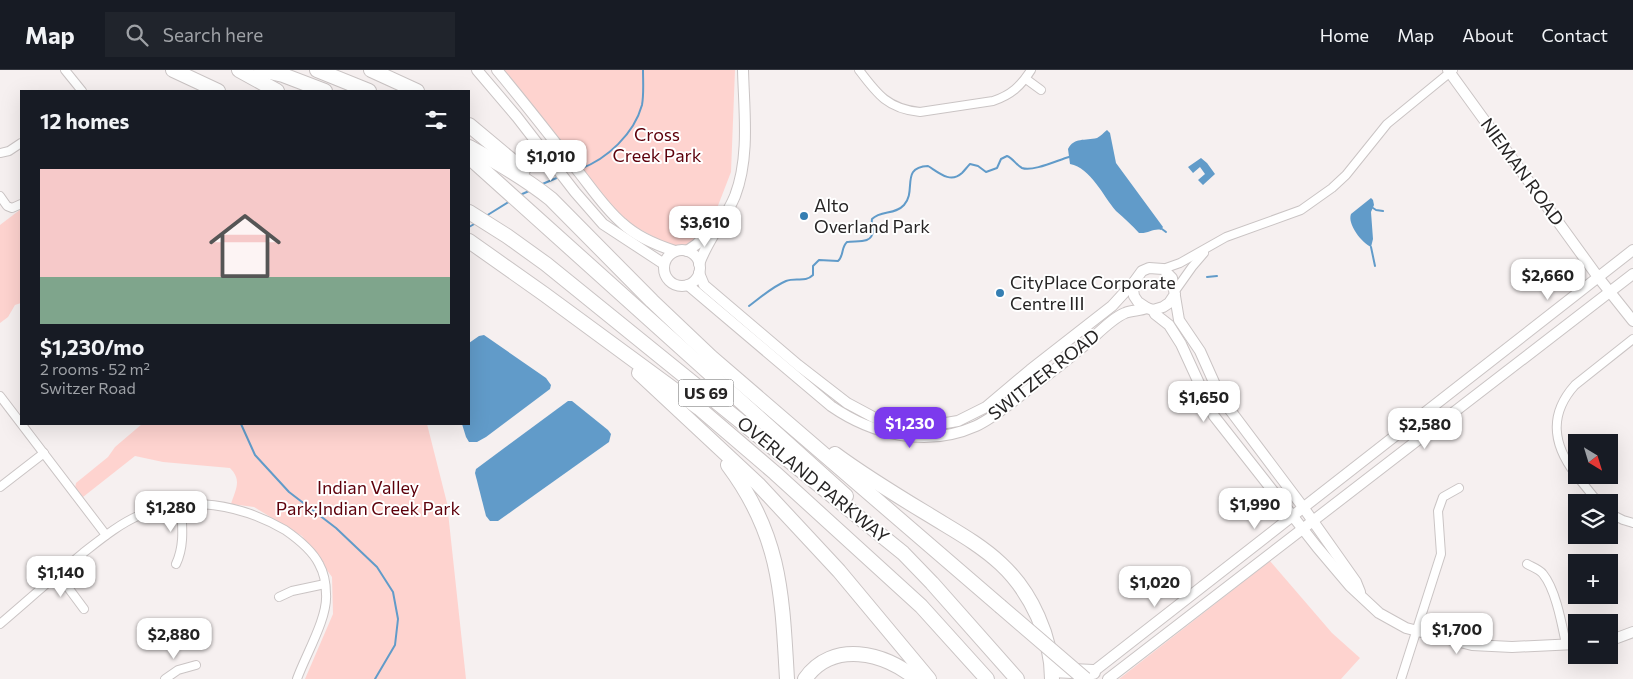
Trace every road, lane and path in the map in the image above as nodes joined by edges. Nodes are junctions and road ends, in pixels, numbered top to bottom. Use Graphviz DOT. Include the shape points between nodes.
graph roads {
  1 [pos="65,70"];
  2 [pos="173,70"];
  3 [pos="239,70"];
  4 [pos="261,70"];
  5 [pos="317,70"];
  6 [pos="371,70"];
  7 [pos="477,70"];
  8 [pos="497,70"];
  9 [pos="743,70"];
  10 [pos="859,70"];
  11 [pos="1032,70"];
  12 [pos="1450,71"];
  13 [pos="1026,79"];
  14 [pos="81,90"];
  15 [pos="216,90"];
  16 [pos="275,90"];
  17 [pos="321,90"];
  18 [pos="367,90"];
  19 [pos="415,90"];
  20 [pos="1041,90"];
  21 [pos="470,126"];
  22 [pos="20,144"];
  23 [pos="470,148"];
  24 [pos="0,153"];
  25 [pos="470,158"];
  26 [pos="525,176"];
  27 [pos="0,196"];
  28 [pos="20,204"];
  29 [pos="470,213"];
  30 [pos="721,224"];
  31 [pos="470,241"];
  32 [pos="1209,248"];
  33 [pos="1633,250"];
  34 [pos="676,251"];
  35 [pos="688,251"];
  36 [pos="664,264"];
  37 [pos="699,268"];
  38 [pos="1162,269"];
  39 [pos="1633,274"];
  40 [pos="1598,277"];
  41 [pos="1134,282"];
  42 [pos="688,285"];
  43 [pos="1175,292"];
  44 [pos="1609,292"];
  45 [pos="1150,309"];
  46 [pos="1633,321"];
  47 [pos="589,326"];
  48 [pos="1071,337"];
  49 [pos="1633,339"];
  50 [pos="1081,348"];
  51 [pos="798,365"];
  52 [pos="791,373"];
  53 [pos="0,396"];
  54 [pos="1224,403"];
  55 [pos="1211,410"];
  56 [pos="20,422"];
  57 [pos="22,425"];
  58 [pos="797,431"];
  59 [pos="928,431"];
  60 [pos="708,437"];
  61 [pos="44,453"];
  62 [pos="1568,463"];
  63 [pos="1583,484"];
  64 [pos="0,487"];
  65 [pos="1459,488"];
  66 [pos="1591,494"];
  67 [pos="181,505"];
  68 [pos="1303,507"];
  69 [pos="1292,516"];
  70 [pos="1618,518"];
  71 [pos="1313,521"];
  72 [pos="1633,523"];
  73 [pos="1303,529"];
  74 [pos="106,535"];
  75 [pos="903,553"];
  76 [pos="1333,558"];
  77 [pos="176,564"];
  78 [pos="1527,564"];
  79 [pos="58,574"];
  80 [pos="325,584"];
  81 [pos="279,597"];
  82 [pos="84,609"];
  83 [pos="0,624"];
  84 [pos="1416,631"];
  85 [pos="1633,632"];
  86 [pos="1568,636"];
  87 [pos="1618,639"];
  88 [pos="1568,644"];
  89 [pos="196,666"];
  90 [pos="1052,675"];
  91 [pos="984,676"];
  92 [pos="1087,677"];
  93 [pos="165,679"];
  94 [pos="297,679"];
  95 [pos="787,679"];
  96 [pos="805,679"];
  97 [pos="916,679"];
  98 [pos="929,679"];
  99 [pos="1017,679"];
  100 [pos="1108,679"];
  101 [pos="1401,679"];
  1 -- 14 [label="street"];
  2 -- 15 [label="highway"];
  3 -- 16 [label="highway"];
  4 -- 17 [label="highway"];
  5 -- 18 [label="highway"];
  6 -- 19 [label="highway"];
  7 -- 36 [label="main road, SWITZER ROAD" via="603,224"];
  8 -- 34 [label="main road" via="622,223 640,237"];
  9 -- 30 [label="main road" via="742,164 735,195"];
  10 -- 13 [label="street" via="876,92 891,104 920,112 992,101 1010,94"];
  11 -- 13 [label="street"];
  12 -- 32 [label="street" via="1387,124 1346,175 1318,198 1301,210 1226,237"];
  12 -- 40 [label="main road, NIEMAN ROAD"];
  13 -- 20 [label="street"];
  21 -- 26 [label="highway"];
  22 -- 24 [label="street"];
  23 -- 26 [label="highway"];
  25 -- 75 [label="highway" via="864,512"];
  26 -- 58 [label="highway" via="533,179 541,191 681,329"];
  27 -- 28 [label="street" via="7,206 12,208"];
  29 -- 75 [label="highway, OVERLAND PARKWAY / US 69" via="546,264"];
  30 -- 35 [label="main road"];
  30 -- 37 [label="main road" via="704,250"];
  31 -- 47 [label="highway, OVERLAND PARKWAY / US 69"];
  32 -- 38 [label="street"];
  32 -- 43 [label="street"];
  33 -- 40 [label="main road"];
  34 -- 35 [label="main road"];
  34 -- 36 [label="main road" via="666,258"];
  35 -- 37 [label="main road, SWITZER ROAD" via="697,258"];
  36 -- 42 [label="main road, SWITZER ROAD" via="665,275 672,283"];
  37 -- 42 [label="main road" via="693,282"];
  37 -- 51 [label="main road, SWITZER ROAD" via="704,285"];
  38 -- 41 [label="main road" via="1142,271"];
  38 -- 43 [label="main road" via="1172,278"];
  39 -- 44 [label="main road"];
  40 -- 44 [label="main road, NIEMAN ROAD"];
  40 -- 68 [label="main road"];
  41 -- 45 [label="main road" via="1134,296"];
  41 -- 48 [label="main road, SWITZER ROAD" via="1112,306"];
  42 -- 52 [label="main road, SWITZER ROAD"];
  43 -- 45 [label="main road" via="1169,303"];
  43 -- 54 [label="main road" via="1179,320 1200,351"];
  44 -- 46 [label="main road, NIEMAN ROAD"];
  44 -- 71 [label="main road"];
  45 -- 50 [label="main road, SWITZER ROAD" via="1124,313"];
  45 -- 55 [label="main road" via="1169,325 1181,344"];
  47 -- 60 [label="highway"];
  47 -- 91 [label="highway, OVERLAND PARKWAY / US 69" via="698,408 775,473 922,606"];
  48 -- 50 [label="main road"];
  48 -- 59 [label="main road, SWITZER ROAD" via="986,407 958,422"];
  49 -- 62 [label="street" via="1568,392 1560,408 1556,430"];
  50 -- 59 [label="main road, SWITZER ROAD" via="992,417 960,432"];
  51 -- 52 [label="main road"];
  51 -- 59 [label="main road, SWITZER ROAD" via="866,414"];
  52 -- 59 [label="main road, SWITZER ROAD" via="831,406 865,426 896,435"];
  53 -- 56 [label="street"];
  54 -- 55 [label="main road"];
  54 -- 68 [label="main road"];
  55 -- 69 [label="main road"];
  57 -- 61 [label="street"];
  58 -- 90 [label="highway" via="812,436 866,476 973,542 1000,563 1032,603 1046,639"];
  58 -- 92 [label="highway, bridge"];
  60 -- 95 [label="highway" via="741,482 771,547 782,597"];
  60 -- 98 [label="highway" via="758,484 839,571"];
  61 -- 64 [label="street"];
  61 -- 74 [label="street"];
  63 -- 66 [label="street"];
  65 -- 84 [label="street" via="1443,497 1438,511 1441,554"];
  67 -- 74 [label="street" via="140,515"];
  67 -- 77 [label="street" via="182,542"];
  67 -- 80 [label="street" via="203,504 236,509 254,514 280,528 313,554 322,569"];
  68 -- 69 [label="main road"];
  68 -- 71 [label="main road"];
  69 -- 73 [label="main road"];
  69 -- 92 [label="main road"];
  70 -- 72 [label="street"];
  71 -- 73 [label="main road"];
  71 -- 76 [label="main road"];
  73 -- 76 [label="main road"];
  73 -- 100 [label="main road"];
  74 -- 79 [label="street"];
  75 -- 99 [label="highway, OVERLAND PARKWAY / US 69"];
  76 -- 84 [label="main road" via="1350,586 1369,605 1387,619"];
  78 -- 86 [label="street" via="1544,574"];
  79 -- 82 [label="street"];
  79 -- 83 [label="street"];
  80 -- 81 [label="street"];
  80 -- 94 [label="street" via="324,612"];
  84 -- 88 [label="main road" via="1461,643 1493,647"];
  84 -- 101 [label="street"];
  85 -- 87 [label="main road"];
  89 -- 93 [label="street" via="178,670"];
  90 -- 92 [label="highway"];
  96 -- 97 [label="highway" via="816,667 842,654 875,657 893,663"];
}
